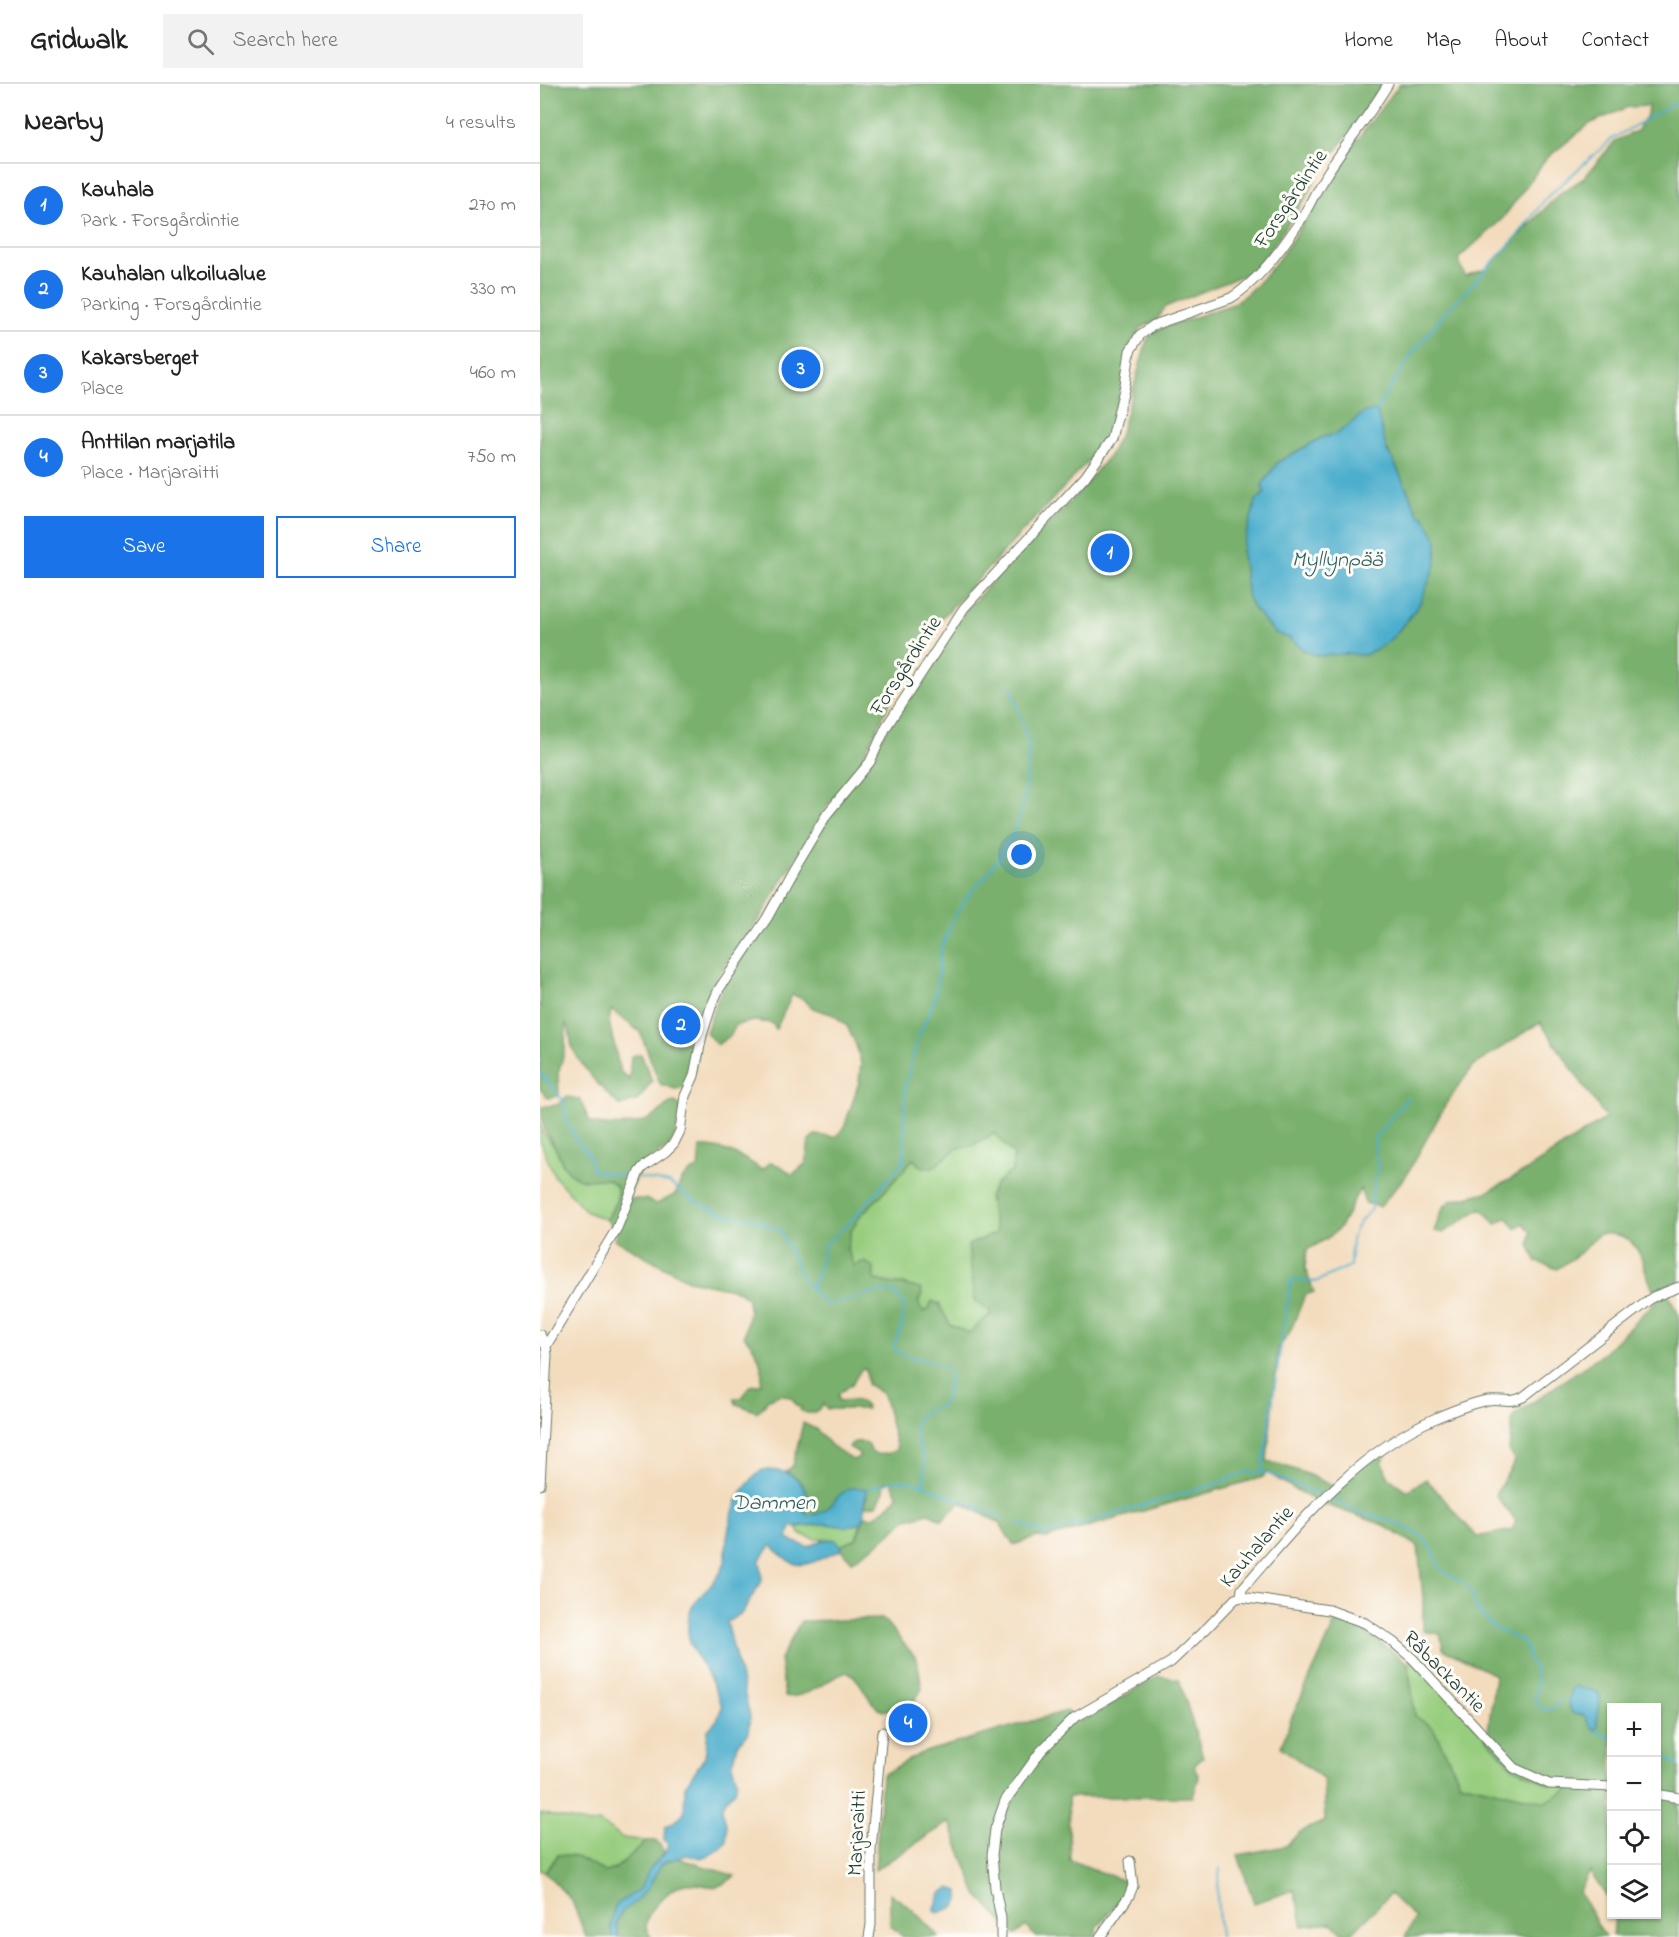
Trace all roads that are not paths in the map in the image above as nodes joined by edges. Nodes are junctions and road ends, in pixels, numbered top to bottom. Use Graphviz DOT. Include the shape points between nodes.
graph roads {
  1 [pos="1388,84"];
  2 [pos="1679,1287"];
  3 [pos="540,1335"];
  4 [pos="546,1346"];
  5 [pos="540,1485"];
  6 [pos="1241,1597"];
  7 [pos="882,1732"];
  8 [pos="1607,1787"];
  9 [pos="1661,1795"];
  10 [pos="1679,1798"];
  11 [pos="1130,1861"];
  12 [pos="869,1937"];
  13 [pos="1001,1937"];
  14 [pos="1100,1937"];
  1 -- 4 [label="street, Forsgårdintie" via="1324,177 1299,223 1239,293 1154,325 1140,335 1130,351 1112,439 1085,477 964,608 886,727 870,762 828,814 767,918 719,989 685,1096 680,1131 674,1143 639,1172 617,1228"];
  2 -- 6 [label="street, Kauhalantie" via="1653,1297 1523,1397 1511,1402 1487,1400 1447,1413 1383,1448 1311,1510 1242,1589"];
  3 -- 4 [label="street"];
  4 -- 5 [label="street"];
  6 -- 8 [label="street, Råbackantie" via="1329,1610 1365,1623 1413,1659 1514,1768 1549,1784"];
  6 -- 13 [label="street, Kauhalantie" via="1171,1662 1074,1718 1041,1751 1005,1801 994,1829 992,1854"];
  7 -- 12 [label="street, Marjaraitti" via="871,1849"];
  9 -- 10 [label="street"];
  11 -- 14 [label="street" via="1133,1886"];
}
